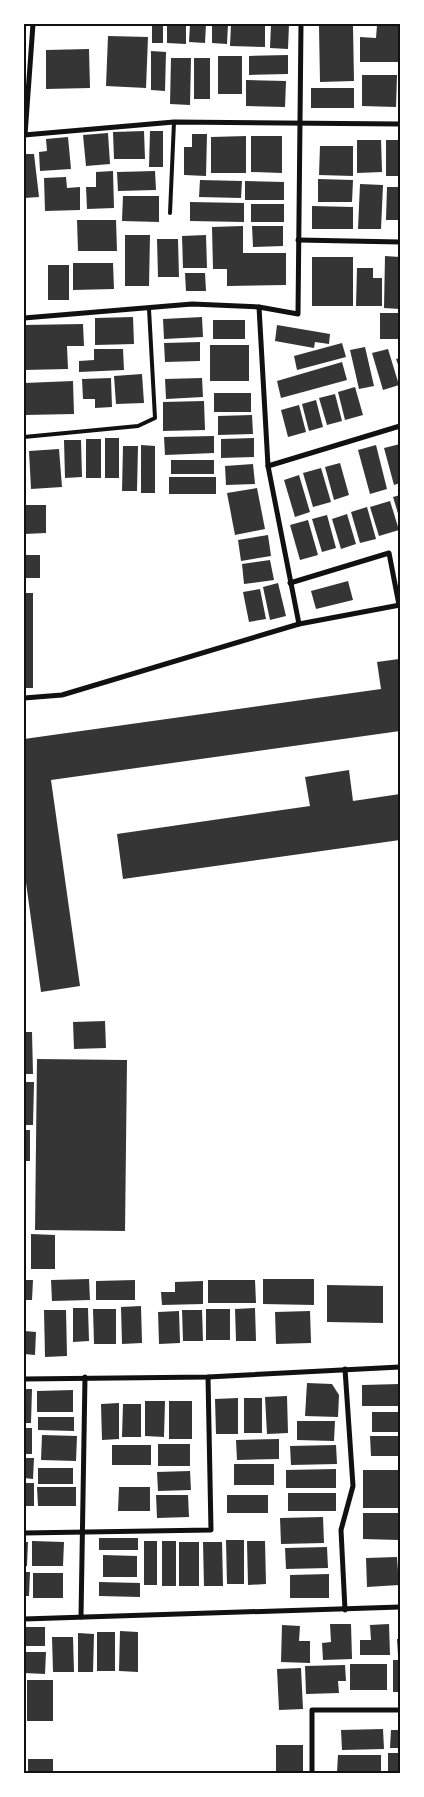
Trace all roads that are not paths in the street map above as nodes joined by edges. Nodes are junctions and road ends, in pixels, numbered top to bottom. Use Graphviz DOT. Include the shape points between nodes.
graph roads {
  1 [pos="33,24"];
  2 [pos="301,24"];
  3 [pos="174,122"];
  4 [pos="299,122"];
  5 [pos="400,124"];
  6 [pos="25,135"];
  7 [pos="170,214"];
  8 [pos="298,240"];
  9 [pos="400,242"];
  10 [pos="259,307"];
  11 [pos="148,309"];
  12 [pos="24,318"];
  13 [pos="400,426"];
  14 [pos="24,437"];
  15 [pos="268,466"];
  16 [pos="290,583"];
  17 [pos="399,605"];
  18 [pos="298,624"];
  19 [pos="24,698"];
  20 [pos="400,1367"];
  21 [pos="345,1369"];
  22 [pos="85,1377"];
  23 [pos="208,1377"];
  24 [pos="24,1379"];
  25 [pos="83,1533"];
  26 [pos="24,1534"];
  27 [pos="400,1607"];
  28 [pos="345,1610"];
  29 [pos="82,1617"];
  30 [pos="24,1619"];
  31 [pos="400,1710"];
  32 [pos="312,1773"];
  1 -- 6 [label="street"];
  2 -- 4 [label="street"];
  3 -- 4 [label="street"];
  3 -- 6 [label="street"];
  3 -- 7 [label="lane"];
  4 -- 5 [label="street"];
  4 -- 8 [label="street"];
  8 -- 9 [label="street"];
  8 -- 10 [label="street" via="298,314"];
  10 -- 11 [label="street" via="192,304"];
  10 -- 15 [label="street"];
  11 -- 12 [label="street"];
  11 -- 14 [label="lane" via="155,418 138,426"];
  13 -- 15 [label="street"];
  15 -- 16 [label="street"];
  16 -- 17 [label="street" via="389,553"];
  16 -- 18 [label="street"];
  17 -- 18 [label="street"];
  18 -- 19 [label="street" via="62,695"];
  20 -- 21 [label="street"];
  21 -- 23 [label="street"];
  21 -- 28 [label="street" via="353,1486 341,1530"];
  22 -- 23 [label="street"];
  22 -- 24 [label="street"];
  22 -- 25 [label="street"];
  23 -- 25 [label="street" via="211,1530"];
  25 -- 26 [label="street"];
  25 -- 29 [label="street"];
  27 -- 28 [label="street"];
  28 -- 29 [label="street"];
  29 -- 30 [label="street"];
  31 -- 32 [label="street" via="312,1710"];
}
